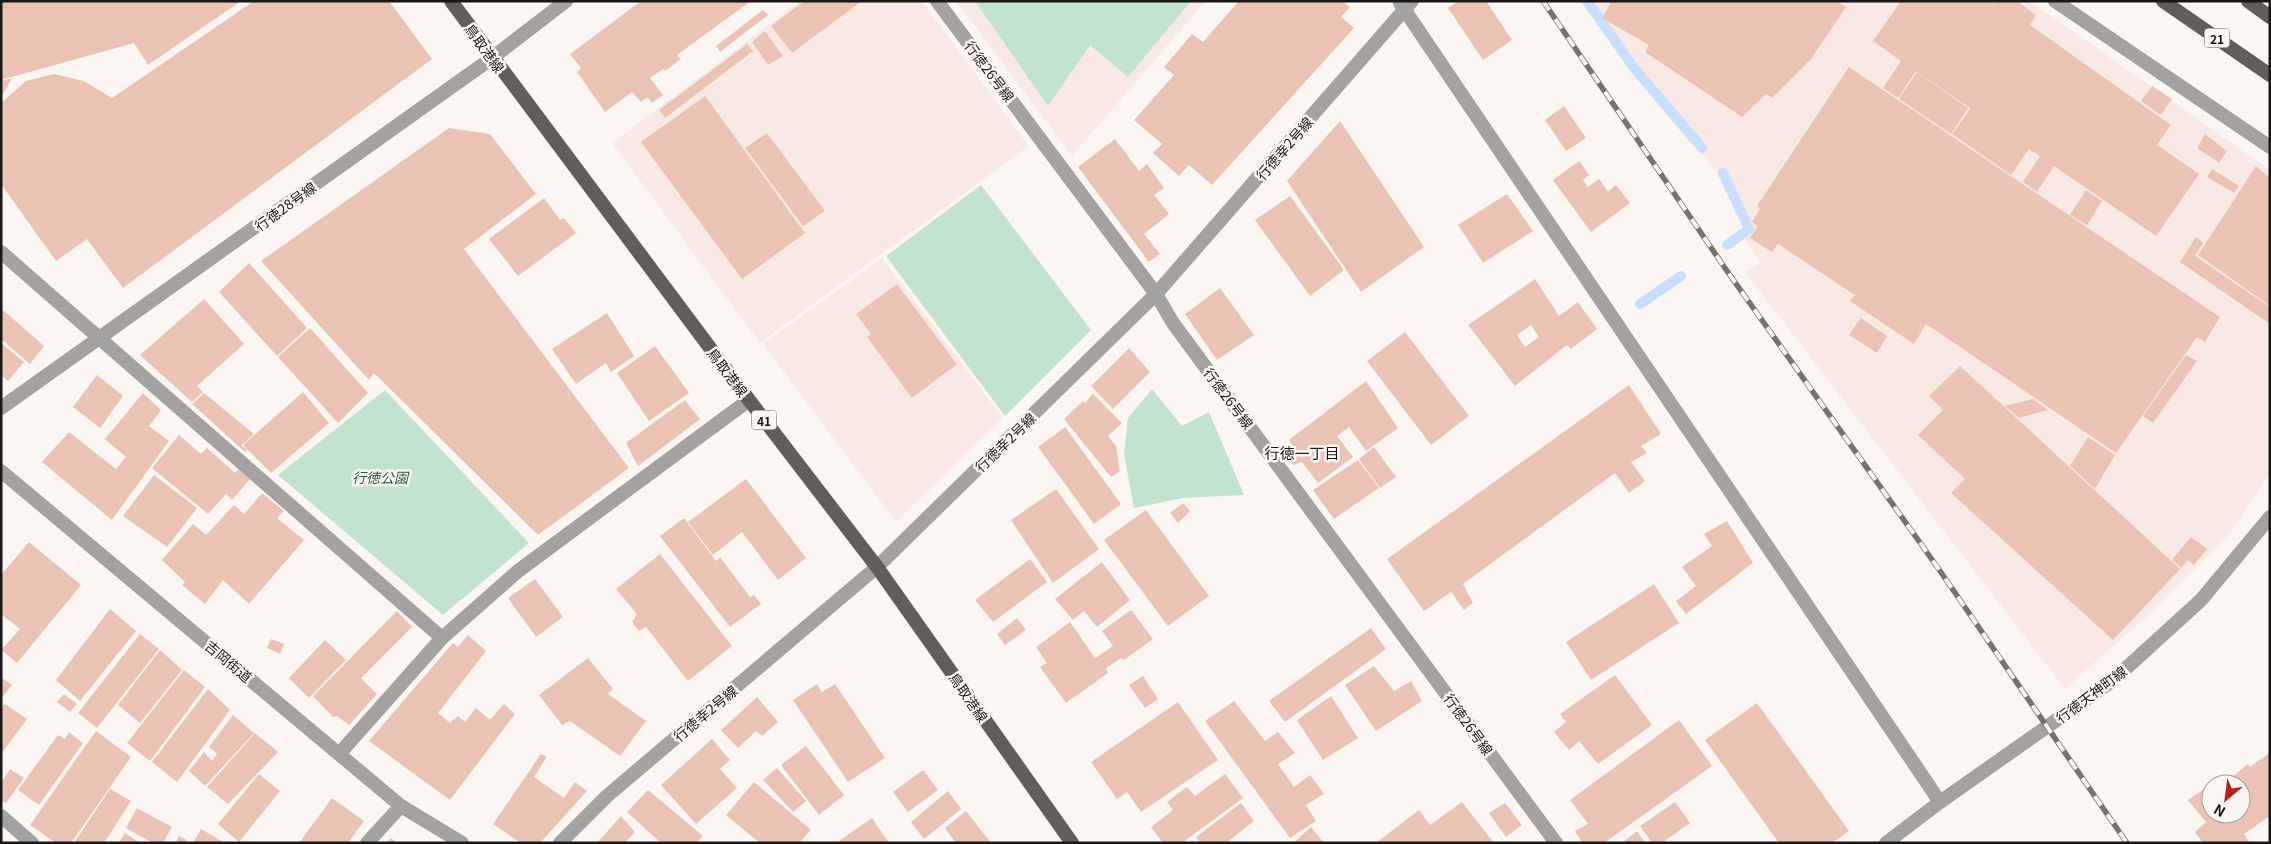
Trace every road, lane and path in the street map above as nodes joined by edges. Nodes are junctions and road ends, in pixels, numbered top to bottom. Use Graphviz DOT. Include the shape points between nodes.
graph roads {
  1 [pos="451,1"];
  2 [pos="566,1"];
  3 [pos="938,1"];
  4 [pos="2055,1"];
  5 [pos="2163,1"];
  6 [pos="2248,1"];
  7 [pos="1405,4"];
  8 [pos="2270,17"];
  9 [pos="492,58"];
  10 [pos="2270,75"];
  11 [pos="2270,147"];
  12 [pos="1,252"];
  13 [pos="1156,294"];
  14 [pos="99,338"];
  15 [pos="749,400"];
  16 [pos="1,408"];
  17 [pos="1,471"];
  18 [pos="2270,517"];
  19 [pos="878,567"];
  20 [pos="442,638"];
  21 [pos="339,754"];
  22 [pos="1940,802"];
  23 [pos="400,806"];
  24 [pos="1,816"];
  25 [pos="32,843"];
  26 [pos="367,843"];
  27 [pos="462,843"];
  28 [pos="560,843"];
  29 [pos="1072,843"];
  30 [pos="1556,843"];
  31 [pos="1886,843"];
  1 -- 9 [label="main road, 鳥取港線 / 41"];
  2 -- 9 [label="street, 行徳28号線"];
  3 -- 13 [label="street, 行徳26号線"];
  4 -- 11 [label="street"];
  5 -- 10 [label="main road, 21"];
  6 -- 8 [label="main road"];
  7 -- 13 [label="street, 行徳幸2号線"];
  7 -- 22 [label="street"];
  9 -- 14 [label="street, 行徳28号線"];
  9 -- 15 [label="main road, 鳥取港線 / 41"];
  12 -- 14 [label="street"];
  13 -- 19 [label="street, 行徳幸2号線"];
  13 -- 30 [label="street, 行徳26号線" via="1173,323"];
  14 -- 16 [label="street, 行徳28号線"];
  14 -- 20 [label="street"];
  15 -- 19 [label="main road, 鳥取港線 / 41"];
  15 -- 20 [label="street" via="518,571"];
  17 -- 21 [label="street, 吉岡街道"];
  18 -- 22 [label="street, 行徳天神町線" via="2201,600 2112,681"];
  19 -- 28 [label="street, 行徳幸2号線" via="606,796"];
  19 -- 29 [label="main road, 鳥取港線 / 41"];
  20 -- 21 [label="street"];
  21 -- 23 [label="street, 吉岡街道"];
  22 -- 31 [label="street, 行徳天神町線"];
  23 -- 26 [label="street"];
  23 -- 27 [label="street, 吉岡街道"];
  24 -- 25 [label="street"];
}
